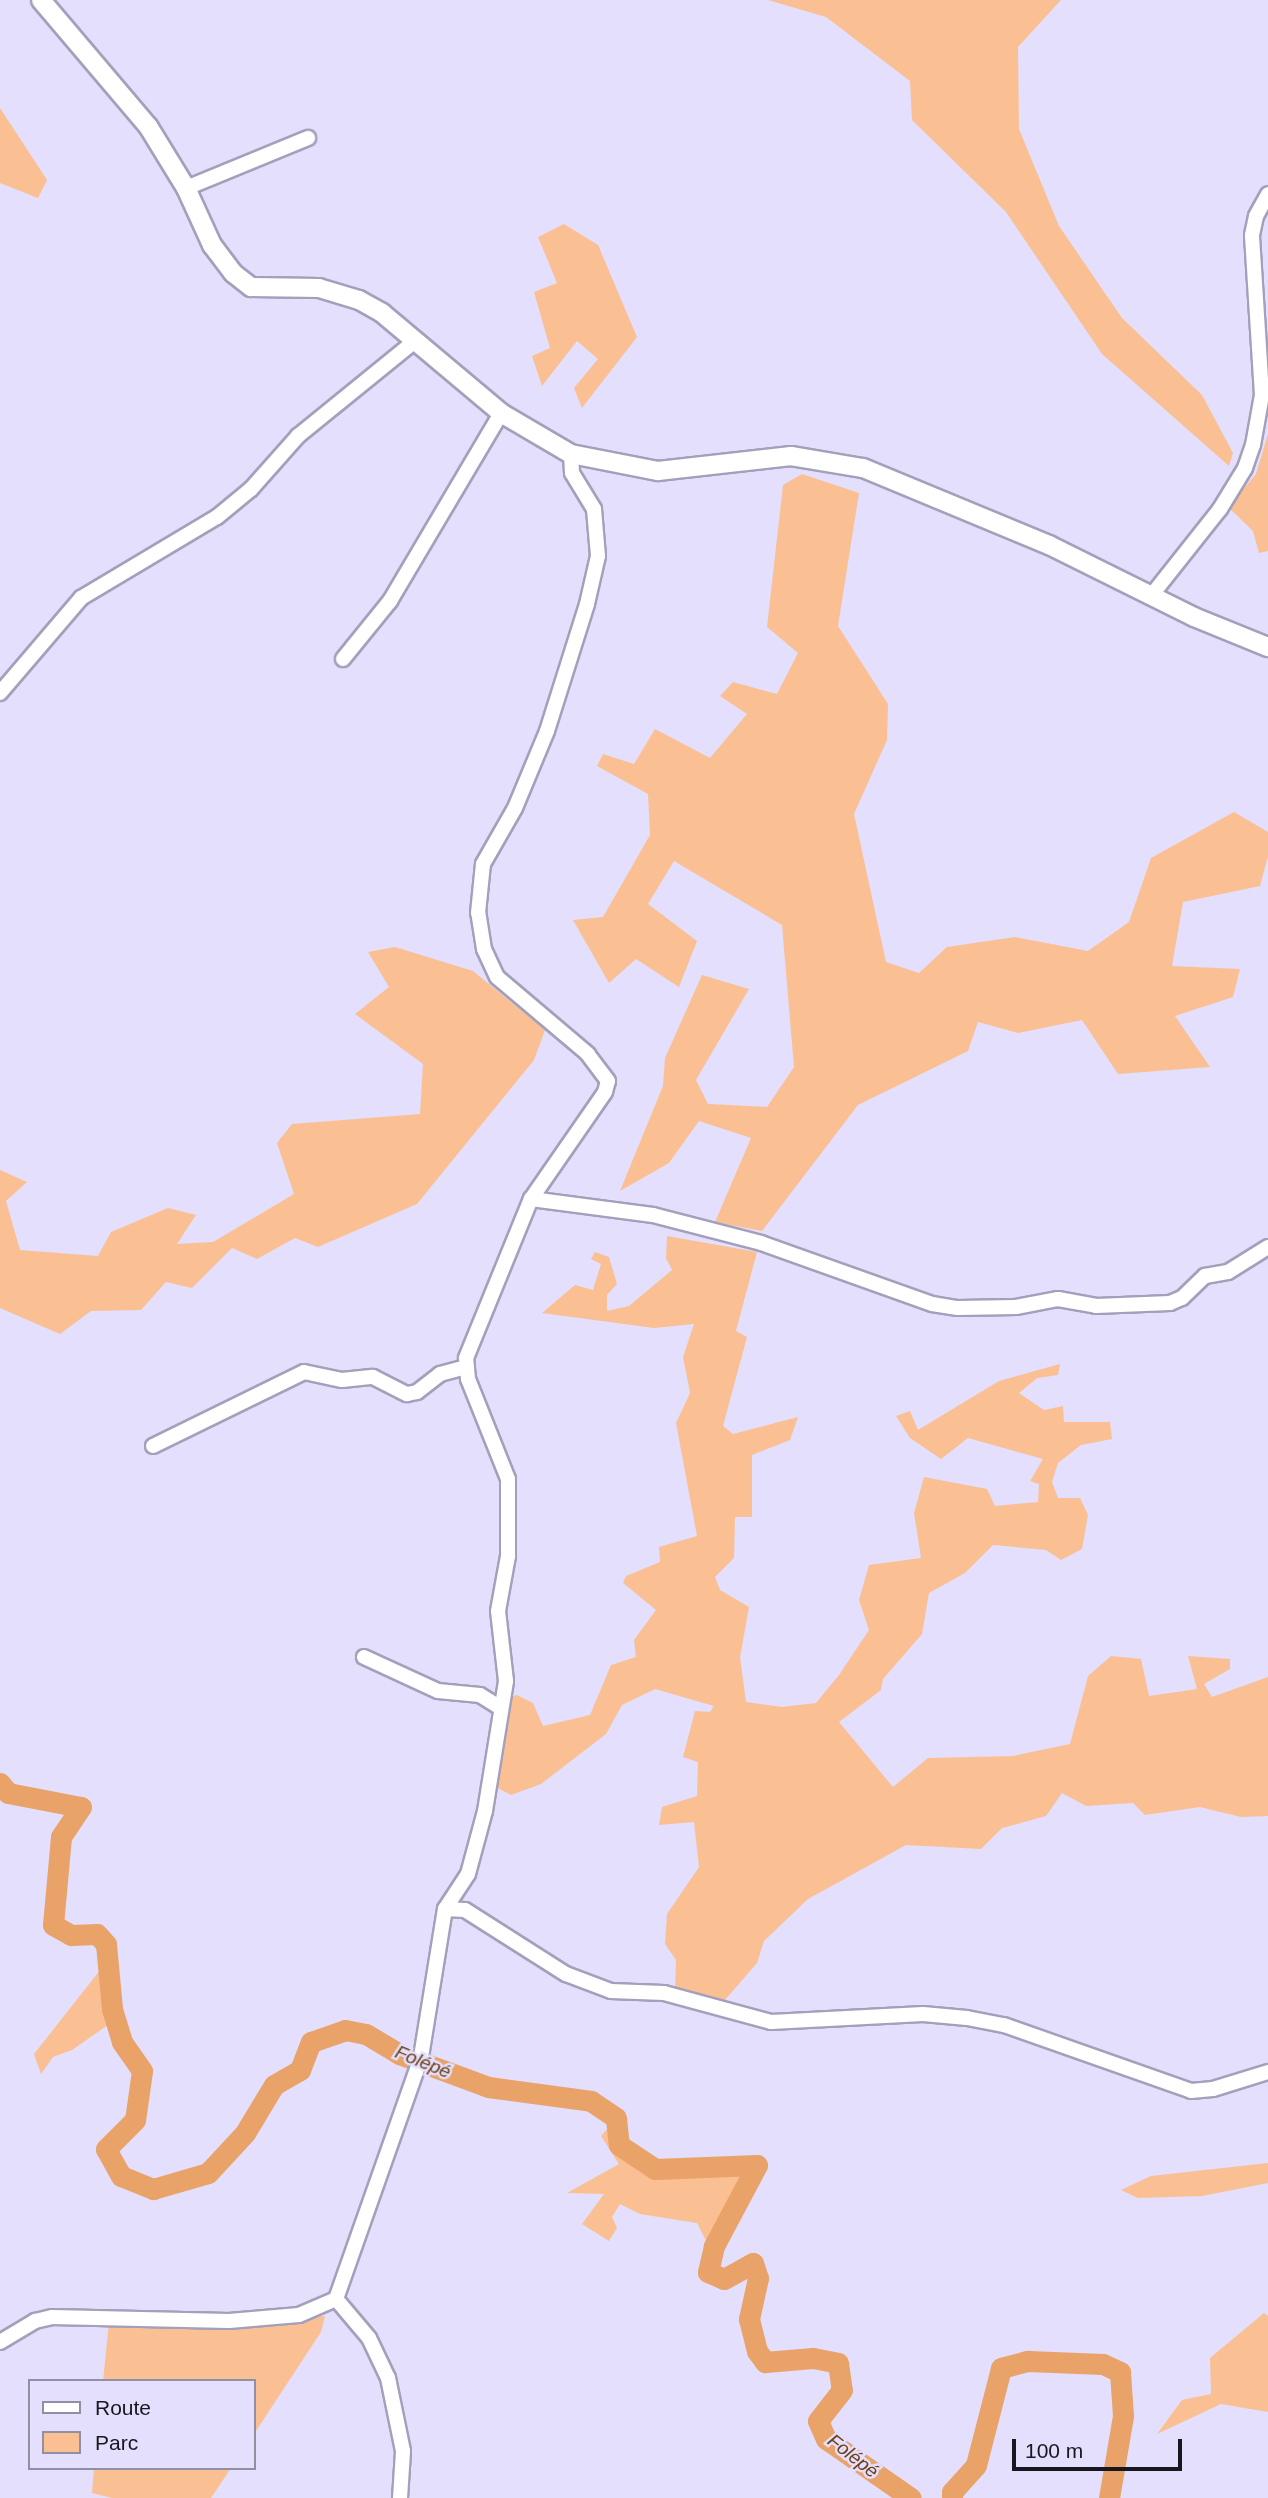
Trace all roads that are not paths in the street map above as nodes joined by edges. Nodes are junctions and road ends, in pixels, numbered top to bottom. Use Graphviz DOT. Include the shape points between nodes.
graph roads {
  1 [pos="41,0"];
  2 [pos="308,138"];
  3 [pos="186,188"];
  4 [pos="1268,194"];
  5 [pos="416,340"];
  6 [pos="501,413"];
  7 [pos="571,454"];
  8 [pos="1151,596"];
  9 [pos="1268,647"];
  10 [pos="343,659"];
  11 [pos="0,693"];
  12 [pos="531,1199"];
  13 [pos="1268,1247"];
  14 [pos="466,1367"];
  15 [pos="153,1446"];
  16 [pos="364,1657"];
  17 [pos="501,1708"];
  18 [pos="445,1909"];
  19 [pos="1268,2072"];
  20 [pos="336,2299"];
  21 [pos="0,2342"];
  22 [pos="401,2498"];
  1 -- 3 [label="street" via="148,126"];
  2 -- 3 [label="street"];
  3 -- 5 [label="street" via="212,245 250,287 339,292 382,313"];
  4 -- 8 [label="street" via="1252,235 1262,395 1253,445 1220,509"];
  5 -- 6 [label="street"];
  5 -- 11 [label="street" via="298,436 251,489 217,517 81,598"];
  6 -- 7 [label="street"];
  6 -- 10 [label="street" via="390,601"];
  7 -- 8 [label="street" via="658,471 791,456 836,461 897,481 1049,545"];
  7 -- 12 [label="street" via="572,473 594,509 598,555 547,732 515,808 483,864 478,913 484,949 497,977 588,1054 608,1081"];
  8 -- 9 [label="street"];
  12 -- 13 [label="street" via="653,1215 761,1243 932,1304 958,1308 1016,1307 1058,1299 1096,1306 1170,1303 1205,1276 1228,1272"];
  12 -- 14 [label="street" via="472,1340"];
  14 -- 15 [label="street" via="440,1374 407,1394 373,1377 342,1380 304,1371"];
  14 -- 17 [label="street" via="508,1479 508,1556 498,1611 505,1661"];
  16 -- 17 [label="street" via="438,1691 481,1695"];
  17 -- 18 [label="street" via="485,1811 468,1874"];
  18 -- 19 [label="street" via="465,1910 566,1974 611,1991 664,1993 771,2022 923,2014 967,2018 1004,2025 1191,2091"];
  18 -- 20 [label="street" via="419,2063"];
  20 -- 21 [label="street" via="299,2315 229,2321 52,2317 35,2321"];
  20 -- 22 [label="street" via="369,2338 388,2378 403,2451"];
}
